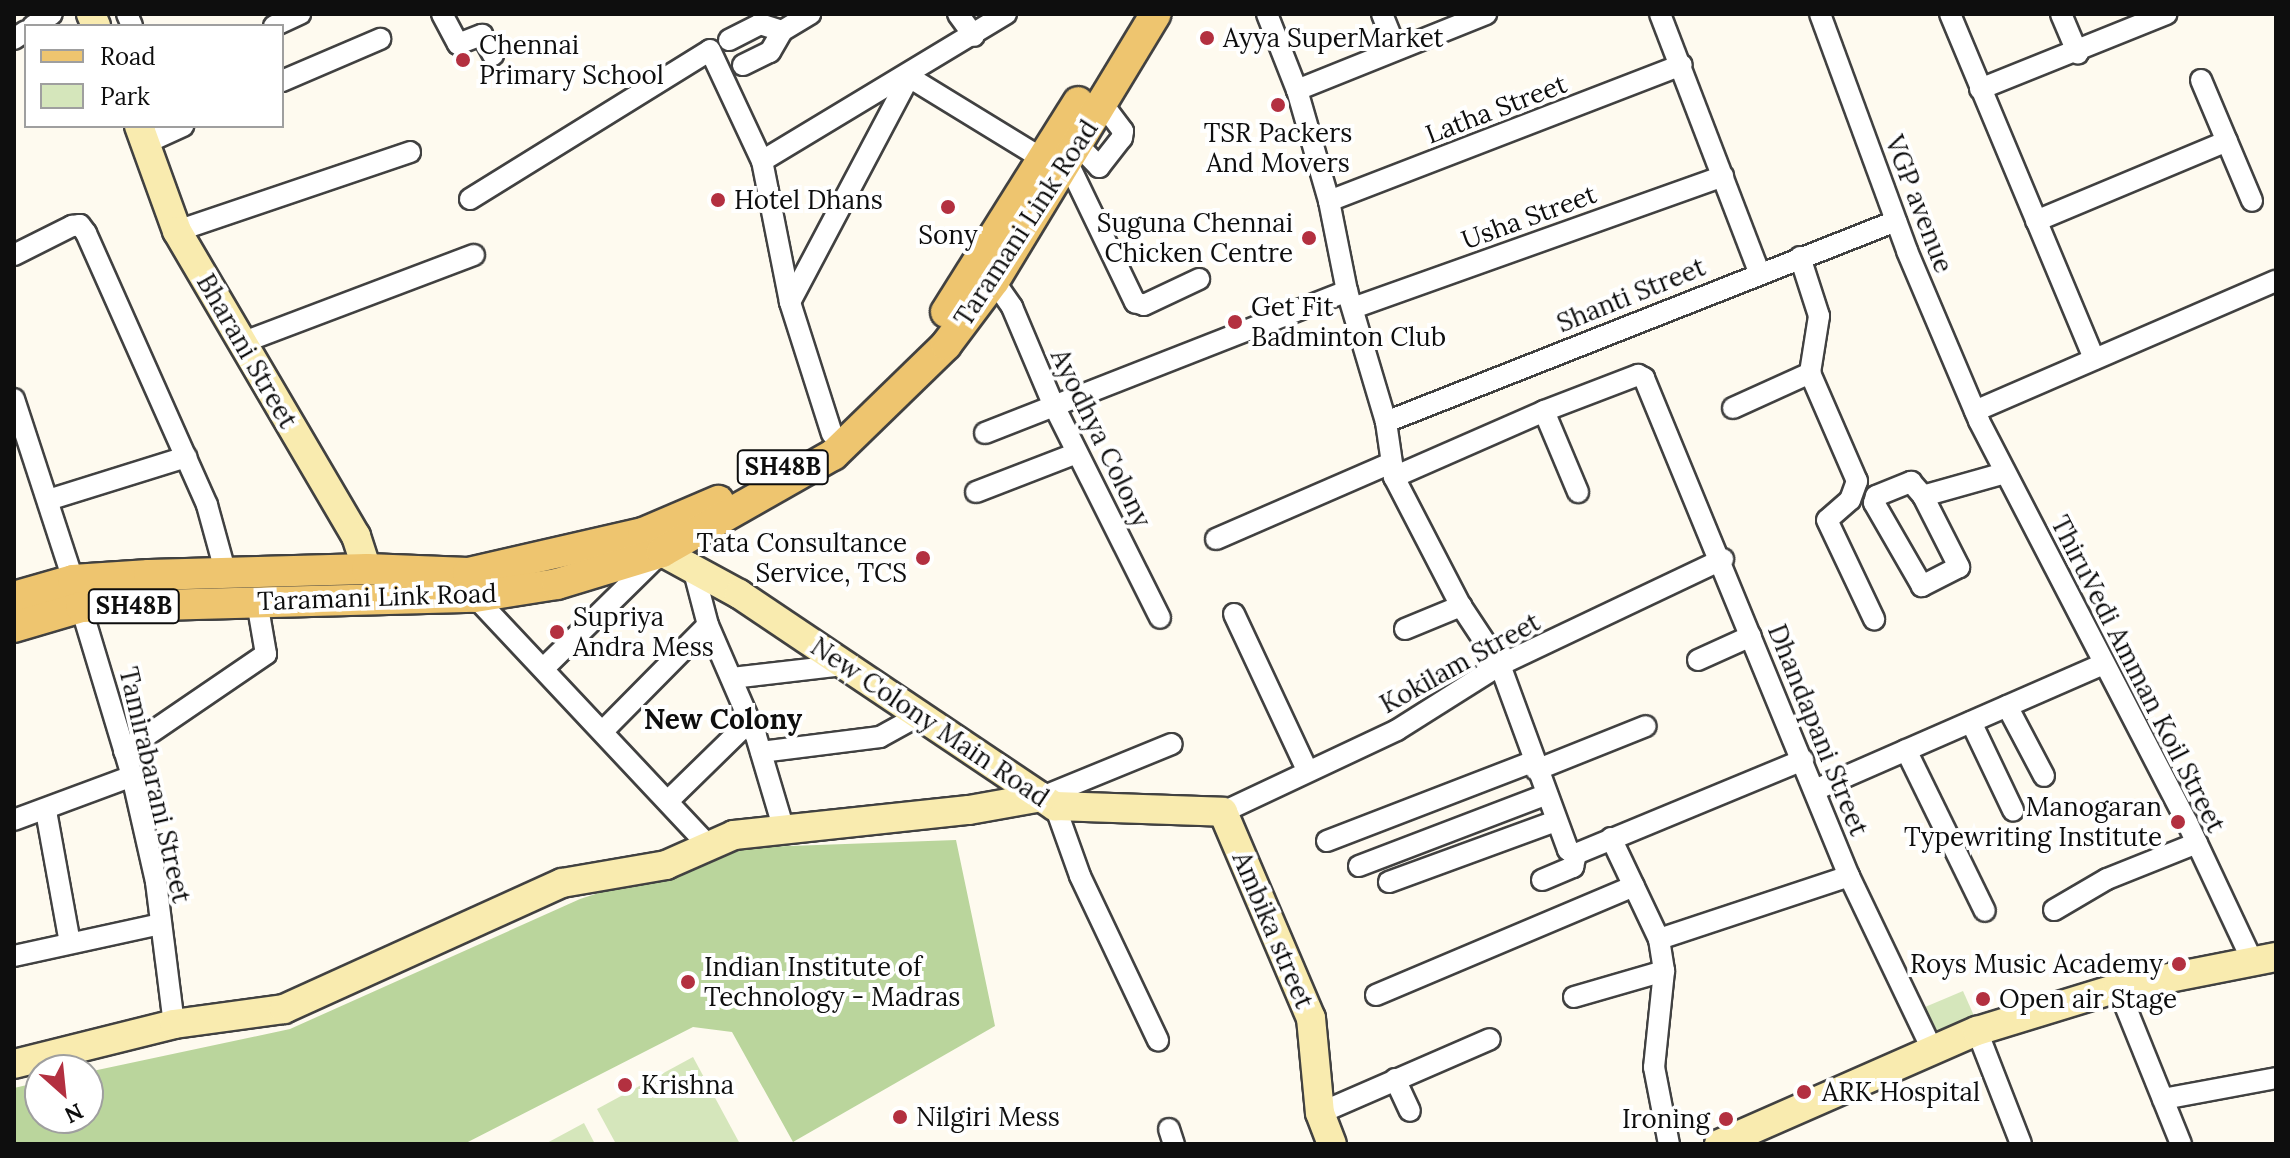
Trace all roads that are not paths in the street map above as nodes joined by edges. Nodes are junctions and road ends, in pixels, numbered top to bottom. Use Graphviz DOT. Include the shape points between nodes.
graph roads {
  1 [pos="300,14"];
  2 [pos="442,14"];
  3 [pos="810,14"];
  4 [pos="958,14"];
  5 [pos="1006,14"];
  6 [pos="1131,14"];
  7 [pos="1156,14"];
  8 [pos="1267,14"];
  9 [pos="1382,14"];
  10 [pos="1486,14"];
  11 [pos="1660,14"];
  12 [pos="1820,14"];
  13 [pos="1950,14"];
  14 [pos="2061,14"];
  15 [pos="2167,14"];
  16 [pos="278,24"];
  17 [pos="782,31"];
  18 [pos="974,36"];
  19 [pos="380,39"];
  20 [pos="729,40"];
  21 [pos="1396,49"];
  22 [pos="2078,54"];
  23 [pos="493,55"];
  24 [pos="743,65"];
  25 [pos="1682,65"];
  26 [pos="909,77"];
  27 [pos="284,80"];
  28 [pos="2201,80"];
  29 [pos="1980,89"];
  30 [pos="1297,90"];
  31 [pos="1102,103"];
  32 [pos="173,128"];
  33 [pos="142,134"];
  34 [pos="2227,141"];
  35 [pos="410,152"];
  36 [pos="1063,155"];
  37 [pos="762,161"];
  38 [pos="1099,167"];
  39 [pos="1723,176"];
  40 [pos="1087,194"];
  41 [pos="470,199"];
  42 [pos="1329,201"];
  43 [pos="2252,201"];
  44 [pos="1896,221"];
  45 [pos="2036,221"];
  46 [pos="177,231"];
  47 [pos="14,255"];
  48 [pos="474,255"];
  49 [pos="1800,257"];
  50 [pos="1759,272"];
  51 [pos="985,275"];
  52 [pos="1199,279"];
  53 [pos="2276,281"];
  54 [pos="1350,299"];
  55 [pos="790,302"];
  56 [pos="241,343"];
  57 [pos="2094,359"];
  58 [pos="1810,373"];
  59 [pos="14,399"];
  60 [pos="1053,404"];
  61 [pos="1733,408"];
  62 [pos="1544,411"];
  63 [pos="1975,411"];
  64 [pos="1386,422"];
  65 [pos="985,433"];
  66 [pos="832,434"];
  67 [pos="1077,453"];
  68 [pos="186,457"];
  69 [pos="1390,461"];
  70 [pos="2005,473"];
  71 [pos="976,492"];
  72 [pos="1578,492"];
  73 [pos="1923,496"];
  74 [pos="48,500"];
  75 [pos="1216,539"];
  76 [pos="662,552"];
  77 [pos="1723,559"];
  78 [pos="692,564"];
  79 [pos="367,569"];
  80 [pos="226,574"];
  81 [pos="77,594"];
  82 [pos="14,597"];
  83 [pos="475,597"];
  84 [pos="257,602"];
  85 [pos="1461,606"];
  86 [pos="1234,614"];
  87 [pos="1160,618"];
  88 [pos="1874,619"];
  89 [pos="708,625"];
  90 [pos="14,627"];
  91 [pos="1405,629"];
  92 [pos="1751,636"];
  93 [pos="1698,660"];
  94 [pos="2103,664"];
  95 [pos="845,665"];
  96 [pos="1500,665"];
  97 [pos="545,667"];
  98 [pos="732,678"];
  99 [pos="2007,706"];
  100 [pos="920,715"];
  101 [pos="750,721"];
  102 [pos="1971,722"];
  103 [pos="1646,726"];
  104 [pos="603,731"];
  105 [pos="1172,744"];
  106 [pos="1906,750"];
  107 [pos="124,751"];
  108 [pos="761,752"];
  109 [pos="1803,760"];
  110 [pos="1534,766"];
  111 [pos="1307,770"];
  112 [pos="132,776"];
  113 [pos="2044,776"];
  114 [pos="1815,790"];
  115 [pos="1545,795"];
  116 [pos="668,801"];
  117 [pos="1049,802"];
  118 [pos="2013,810"];
  119 [pos="46,811"];
  120 [pos="1223,812"];
  121 [pos="14,820"];
  122 [pos="1556,821"];
  123 [pos="784,830"];
  124 [pos="1611,838"];
  125 [pos="1327,841"];
  126 [pos="2197,843"];
  127 [pos="708,845"];
  128 [pos="1576,854"];
  129 [pos="1359,866"];
  130 [pos="1849,876"];
  131 [pos="1542,880"];
  132 [pos="1389,882"];
  133 [pos="1634,886"];
  134 [pos="2054,910"];
  135 [pos="1985,911"];
  136 [pos="161,924"];
  137 [pos="1659,939"];
  138 [pos="70,943"];
  139 [pos="14,956"];
  140 [pos="2264,959"];
  141 [pos="1664,971"];
  142 [pos="2118,988"];
  143 [pos="1376,995"];
  144 [pos="1574,997"];
  145 [pos="174,1024"];
  146 [pos="1977,1031"];
  147 [pos="1490,1039"];
  148 [pos="1158,1040"];
  149 [pos="1932,1049"];
  150 [pos="14,1064"];
  151 [pos="2276,1078"];
  152 [pos="1395,1079"];
  153 [pos="2163,1099"];
  154 [pos="1410,1111"];
  155 [pos="1320,1113"];
  156 [pos="1725,1143"];
  157 [pos="1332,1144"];
  158 [pos="1669,1144"];
  159 [pos="2021,1144"];
  160 [pos="2181,1144"];
  1 -- 16 [label="street"];
  2 -- 23 [label="street" via="458,44 482,35"];
  3 -- 17 [label="street"];
  4 -- 18 [label="street"];
  5 -- 18 [label="street"];
  6 -- 36 [label="main road, Taramani Link Road / SH48B"];
  7 -- 31 [label="main road, Taramani Link Road / SH48B"];
  8 -- 30 [label="street"];
  9 -- 21 [label="street"];
  10 -- 21 [label="street"];
  11 -- 25 [label="street"];
  12 -- 44 [label="street, VGP avenue"];
  13 -- 29 [label="street"];
  14 -- 22 [label="street"];
  15 -- 22 [label="street"];
  17 -- 20 [label="street" via="760,24"];
  17 -- 24 [label="street" via="777,46"];
  18 -- 26 [label="street"];
  19 -- 27 [label="street"];
  21 -- 30 [label="street"];
  22 -- 29 [label="street"];
  25 -- 39 [label="street"];
  25 -- 42 [label="street, Latha Street"];
  26 -- 36 [label="street"];
  26 -- 37 [label="street"];
  26 -- 55 [label="street"];
  28 -- 34 [label="street"];
  29 -- 45 [label="street"];
  30 -- 42 [label="street"];
  31 -- 36 [label="main road, Taramani Link Road / SH48B"];
  31 -- 38 [label="street" via="1123,134"];
  32 -- 33 [label="street"];
  33 -- 46 [label="street, Bharani Street"];
  34 -- 43 [label="street"];
  34 -- 45 [label="street"];
  35 -- 46 [label="street"];
  36 -- 38 [label="street"];
  36 -- 40 [label="street"];
  36 -- 51 [label="main road, Taramani Link Road / SH48B"];
  37 -- 41 [label="street" via="710,50"];
  37 -- 55 [label="street"];
  38 -- 40 [label="street"];
  39 -- 50 [label="street"];
  39 -- 54 [label="street, Usha Street"];
  40 -- 52 [label="street" via="1140,305"];
  42 -- 54 [label="street"];
  44 -- 49 [label="street, Shanti Street"];
  44 -- 63 [label="street, VGP avenue"];
  45 -- 57 [label="street"];
  46 -- 56 [label="street, Bharani Street"];
  47 -- 68 [label="street" via="66,229 83,229"];
  48 -- 56 [label="street"];
  49 -- 50 [label="street, Shanti Street"];
  49 -- 58 [label="street" via="1819,316"];
  50 -- 64 [label="street, Shanti Street"];
  51 -- 60 [label="street, Ayodhya Colony" via="1012,307"];
  51 -- 66 [label="main road, Taramani Link Road / SH48B"];
  51 -- 76 [label="main road, Taramani Link Road / SH48B" via="946,345 833,455"];
  53 -- 57 [label="street"];
  54 -- 60 [label="street, Usha Street"];
  54 -- 64 [label="street"];
  55 -- 66 [label="street"];
  56 -- 79 [label="street, Bharani Street" via="356,536"];
  57 -- 63 [label="street"];
  58 -- 61 [label="street"];
  58 -- 88 [label="street" via="1857,481 1850,500 1827,520"];
  59 -- 74 [label="street, Tamirabarani Street"];
  60 -- 65 [label="street, Usha Street"];
  60 -- 67 [label="street, Ayodhya Colony"];
  62 -- 69 [label="street"];
  62 -- 72 [label="street"];
  62 -- 77 [label="street, Dhandapani Street" via="1638,375 1646,380"];
  63 -- 70 [label="street, ThiruVedi Amman Koil Street"];
  64 -- 69 [label="street"];
  66 -- 79 [label="main road, Taramani Link Road / SH48B" via="785,466 643,533 468,573"];
  67 -- 71 [label="street"];
  67 -- 87 [label="street, Ayodhya Colony"];
  68 -- 74 [label="street"];
  68 -- 80 [label="street" via="207,505"];
  69 -- 75 [label="street"];
  69 -- 85 [label="street"];
  70 -- 73 [label="street"];
  70 -- 94 [label="street, ThiruVedi Amman Koil Street"];
  73 -- 73 [label="street" via="1911,482 1874,499 1922,586 1959,567"];
  74 -- 81 [label="street, Tamirabarani Street"];
  76 -- 78 [label="street, New Colony Main Road"];
  76 -- 83 [label="main road, Taramani Link Road / SH48B" via="557,584"];
  76 -- 97 [label="street"];
  77 -- 92 [label="street, Dhandapani Street"];
  77 -- 96 [label="street, Kokilam Street"];
  78 -- 89 [label="street"];
  78 -- 95 [label="street, New Colony Main Road"];
  79 -- 80 [label="main road, Taramani Link Road / SH48B"];
  80 -- 81 [label="main road, Taramani Link Road / SH48B"];
  81 -- 82 [label="main road, Taramani Link Road / SH48B"];
  81 -- 84 [label="main road, Taramani Link Road / SH48B"];
  81 -- 90 [label="main road, Taramani Link Road / SH48B"];
  81 -- 107 [label="street, Tamirabarani Street"];
  83 -- 84 [label="main road, Taramani Link Road / SH48B"];
  83 -- 97 [label="street"];
  84 -- 107 [label="street" via="266,654"];
  85 -- 91 [label="street"];
  85 -- 96 [label="street"];
  86 -- 111 [label="street"];
  89 -- 98 [label="street"];
  89 -- 104 [label="street"];
  92 -- 93 [label="street"];
  92 -- 109 [label="street, Dhandapani Street"];
  94 -- 99 [label="street"];
  94 -- 126 [label="street, ThiruVedi Amman Koil Street"];
  95 -- 98 [label="street"];
  95 -- 100 [label="street, New Colony Main Road"];
  96 -- 110 [label="street"];
  96 -- 111 [label="street, Kokilam Street" via="1397,730"];
  97 -- 104 [label="street"];
  98 -- 101 [label="street"];
  99 -- 102 [label="street"];
  99 -- 113 [label="street"];
  100 -- 108 [label="street" via="880,737"];
  100 -- 117 [label="street, New Colony Main Road"];
  101 -- 108 [label="street"];
  101 -- 116 [label="street"];
  102 -- 106 [label="street"];
  102 -- 118 [label="street"];
  103 -- 110 [label="street"];
  104 -- 116 [label="street"];
  105 -- 117 [label="street"];
  106 -- 114 [label="street"];
  106 -- 135 [label="street"];
  107 -- 112 [label="street, Tamirabarani Street"];
  108 -- 123 [label="street"];
  109 -- 114 [label="street, Dhandapani Street"];
  109 -- 124 [label="street"];
  110 -- 115 [label="street"];
  110 -- 125 [label="street"];
  111 -- 120 [label="street, Kokilam Street"];
  112 -- 119 [label="street" via="92,787"];
  112 -- 136 [label="street, Tamirabarani Street"];
  114 -- 130 [label="street, Dhandapani Street"];
  115 -- 122 [label="street"];
  115 -- 129 [label="street"];
  116 -- 127 [label="street"];
  117 -- 120 [label="street, New Colony Main Road"];
  117 -- 123 [label="street"];
  117 -- 148 [label="street"];
  119 -- 121 [label="street"];
  119 -- 138 [label="street"];
  120 -- 155 [label="street, Ambika street" via="1311,1018"];
  122 -- 128 [label="street" via="1568,850"];
  122 -- 132 [label="street"];
  123 -- 127 [label="street" via="734,835"];
  124 -- 128 [label="street"];
  124 -- 133 [label="street"];
  126 -- 134 [label="street" via="2107,879"];
  126 -- 140 [label="street, ThiruVedi Amman Koil Street"];
  127 -- 145 [label="street" via="666,865 562,883 284,1009"];
  128 -- 131 [label="street" via="1573,867"];
  130 -- 137 [label="street"];
  130 -- 149 [label="street, Dhandapani Street"];
  133 -- 137 [label="street"];
  133 -- 143 [label="street"];
  136 -- 138 [label="street"];
  136 -- 145 [label="street, Tamirabarani Street"];
  137 -- 141 [label="street"];
  138 -- 139 [label="street"];
  140 -- 142 [label="street"];
  141 -- 144 [label="street"];
  141 -- 158 [label="street" via="1654,1067"];
  142 -- 146 [label="street"];
  142 -- 153 [label="street"];
  145 -- 150 [label="street"];
  146 -- 149 [label="street"];
  146 -- 159 [label="street"];
  147 -- 152 [label="street"];
  149 -- 156 [label="street"];
  151 -- 153 [label="street"];
  152 -- 154 [label="street"];
  152 -- 155 [label="street"];
  153 -- 160 [label="street"];
  155 -- 157 [label="street, Ambika street"];
}
